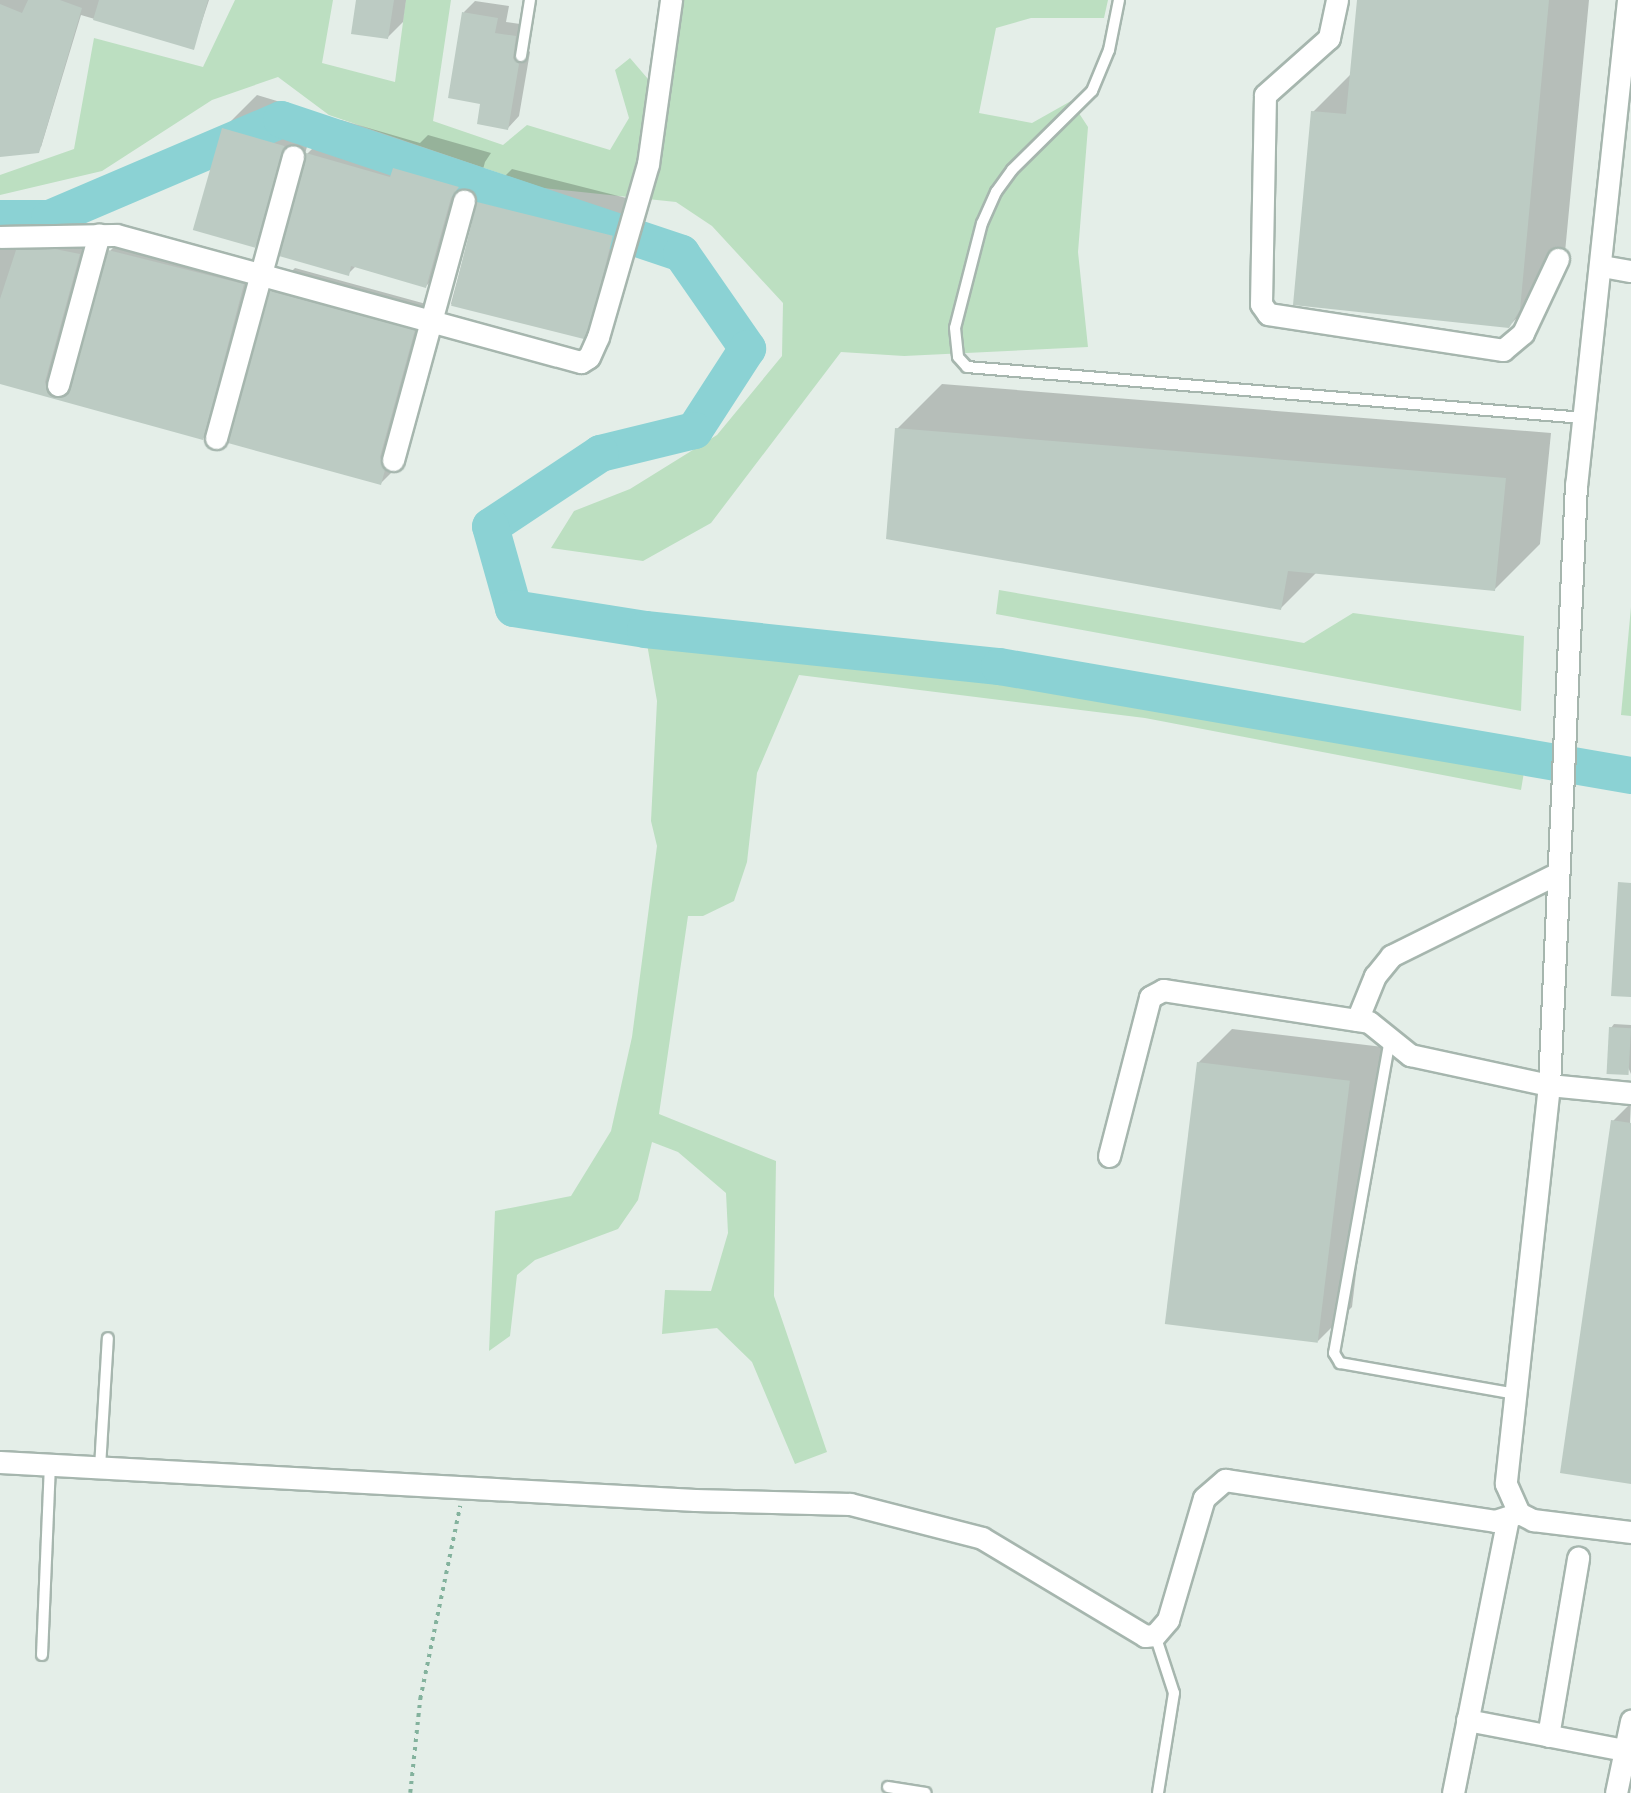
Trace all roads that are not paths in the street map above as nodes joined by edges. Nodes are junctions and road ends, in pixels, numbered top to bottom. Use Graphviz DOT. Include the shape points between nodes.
graph roads {
  1 [pos="530,0"];
  2 [pos="671,0"];
  3 [pos="1119,0"];
  4 [pos="1337,0"];
  5 [pos="1628,0"];
  6 [pos="520,56"];
  7 [pos="293,156"];
  8 [pos="464,201"];
  9 [pos="99,234"];
  10 [pos="0,237"];
  11 [pos="1558,259"];
  12 [pos="1602,266"];
  13 [pos="1631,271"];
  14 [pos="260,275"];
  15 [pos="429,323"];
  16 [pos="58,385"];
  17 [pos="1583,418"];
  18 [pos="216,438"];
  19 [pos="393,460"];
  20 [pos="1558,873"];
  21 [pos="1357,1020"];
  22 [pos="1390,1038"];
  23 [pos="1549,1085"];
  24 [pos="1631,1093"];
  25 [pos="1109,1156"];
  26 [pos="108,1338"];
  27 [pos="1515,1394"];
  28 [pos="0,1462"];
  29 [pos="50,1465"];
  30 [pos="100,1467"];
  31 [pos="1514,1516"];
  32 [pos="1631,1532"];
  33 [pos="1578,1558"];
  34 [pos="1155,1635"];
  35 [pos="42,1655"];
  36 [pos="1467,1720"];
  37 [pos="1631,1721"];
  38 [pos="1548,1736"];
  39 [pos="1624,1750"];
  40 [pos="888,1787"];
  41 [pos="926,1793"];
  42 [pos="1158,1793"];
  43 [pos="1453,1793"];
  44 [pos="1616,1793"];
  1 -- 6 [label="lane"];
  2 -- 15 [label="street" via="648,164 589,357 581,362"];
  3 -- 17 [label="lane" via="1109,50 1092,91 1012,170 982,223 955,328 958,357 967,368"];
  4 -- 11 [label="street" via="1329,38 1265,95 1261,304 1268,314 1503,349 1523,333"];
  5 -- 12 [label="street"];
  7 -- 14 [label="street"];
  8 -- 15 [label="street"];
  9 -- 10 [label="street"];
  9 -- 14 [label="street"];
  9 -- 16 [label="street"];
  12 -- 13 [label="street"];
  12 -- 17 [label="street"];
  14 -- 15 [label="street"];
  14 -- 18 [label="street"];
  15 -- 19 [label="street"];
  17 -- 20 [label="street" via="1565,660"];
  20 -- 21 [label="street" via="1391,956 1375,976"];
  20 -- 23 [label="street"];
  21 -- 22 [label="street" via="1379,1027"];
  21 -- 25 [label="street" via="1173,990 1154,993"];
  22 -- 23 [label="street" via="1410,1055"];
  22 -- 27 [label="lane" via="1334,1353 1340,1363"];
  23 -- 24 [label="street"];
  23 -- 27 [label="street"];
  26 -- 30 [label="lane"];
  27 -- 31 [label="street" via="1506,1484"];
  28 -- 29 [label="street"];
  29 -- 30 [label="street"];
  29 -- 35 [label="lane"];
  30 -- 34 [label="street" via="695,1500 832,1501 982,1538 1131,1630"];
  31 -- 32 [label="street"];
  31 -- 34 [label="street" via="1495,1521 1225,1480 1204,1497 1168,1620"];
  31 -- 36 [label="street"];
  33 -- 38 [label="street"];
  34 -- 42 [label="lane" via="1174,1693"];
  36 -- 38 [label="street"];
  36 -- 43 [label="street"];
  37 -- 39 [label="street"];
  38 -- 39 [label="street"];
  39 -- 44 [label="street"];
  40 -- 41 [label="lane"];
}
